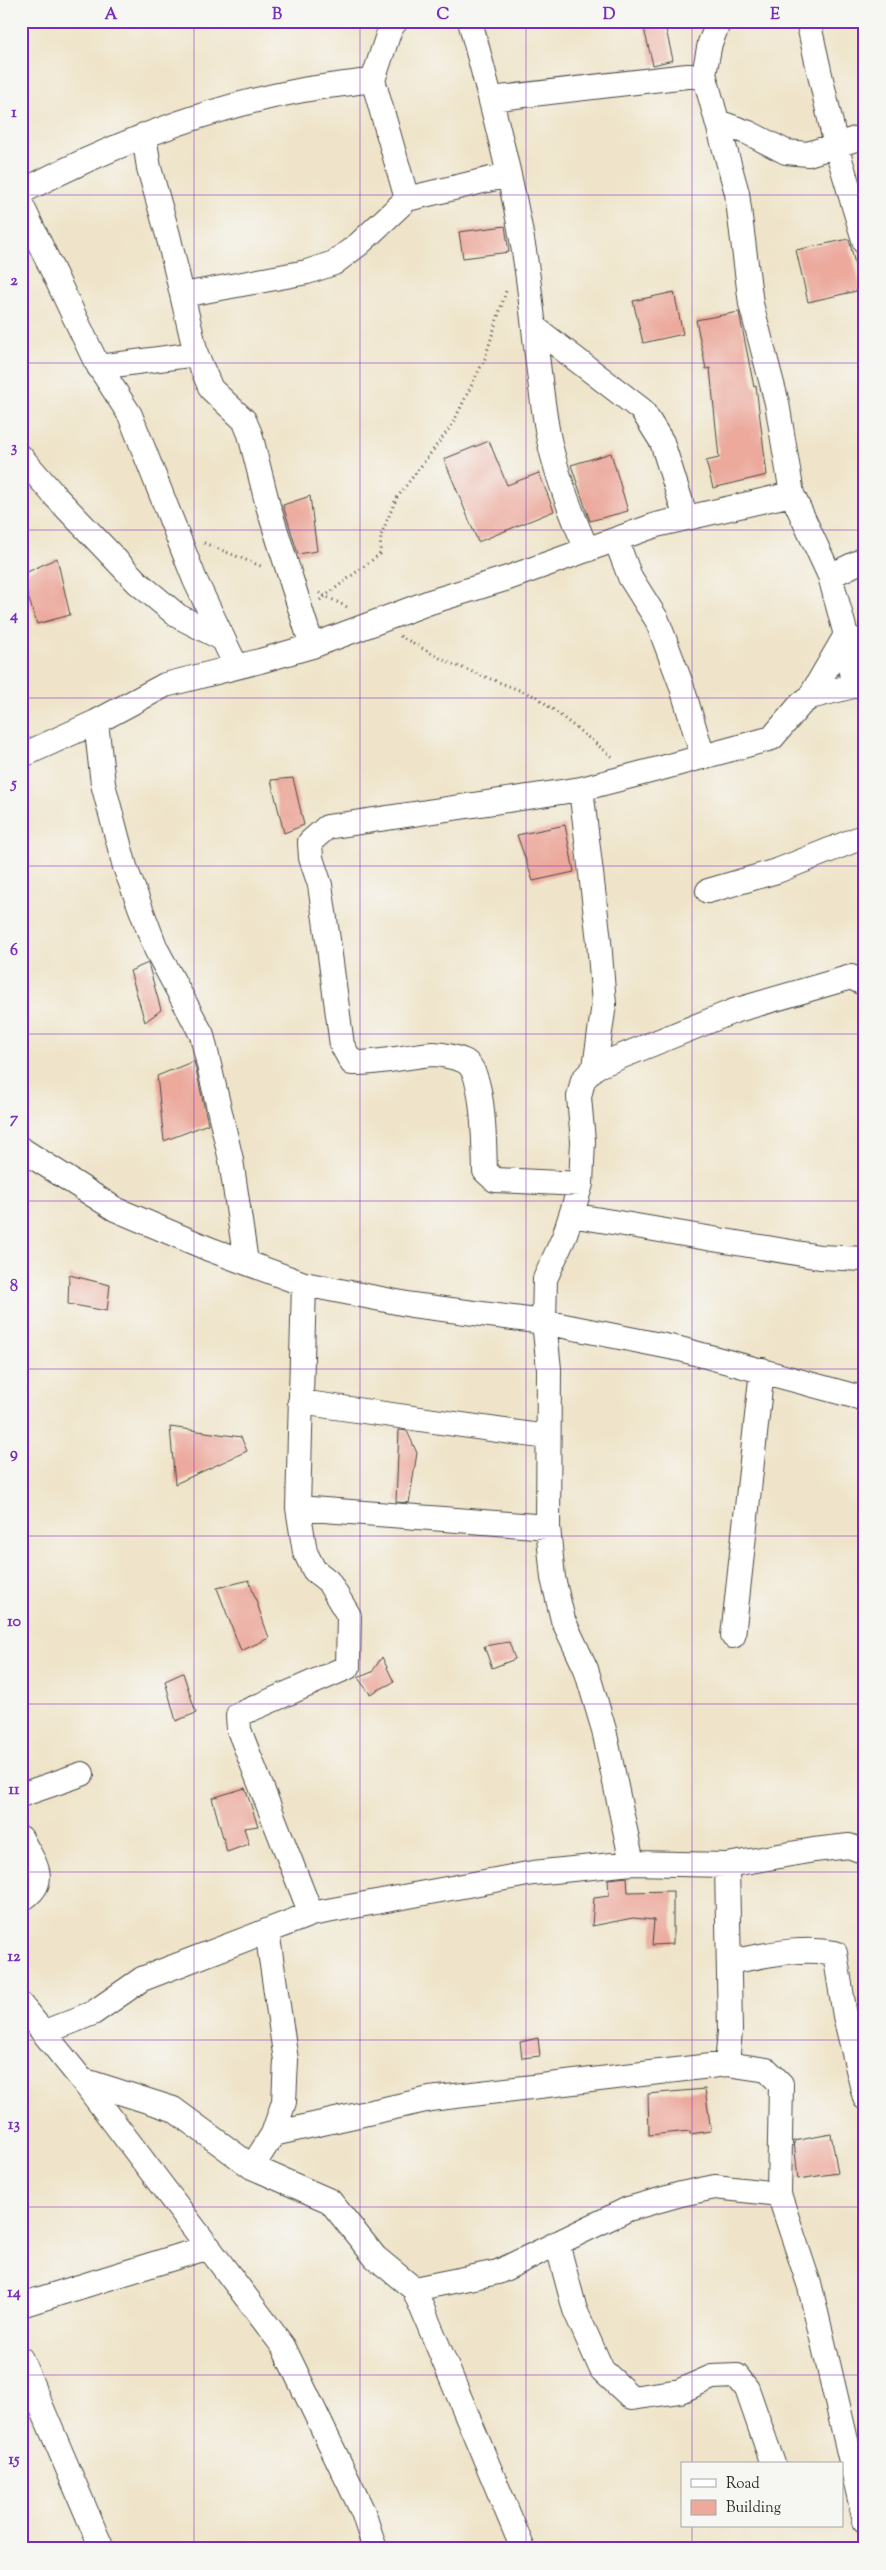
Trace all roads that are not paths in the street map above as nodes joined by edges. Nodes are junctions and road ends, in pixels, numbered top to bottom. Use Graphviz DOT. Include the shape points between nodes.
graph roads {
  1 [pos="396,21"];
  2 [pos="470,21"];
  3 [pos="719,21"];
  4 [pos="808,21"];
  5 [pos="704,74"];
  6 [pos="373,80"];
  7 [pos="491,99"];
  8 [pos="718,122"];
  9 [pos="144,135"];
  10 [pos="865,136"];
  11 [pos="836,146"];
  12 [pos="508,175"];
  13 [pos="21,192"];
  14 [pos="407,199"];
  15 [pos="21,204"];
  16 [pos="865,243"];
  17 [pos="183,295"];
  18 [pos="534,327"];
  19 [pos="196,354"];
  20 [pos="100,367"];
  21 [pos="21,457"];
  22 [pos="792,494"];
  23 [pos="686,518"];
  24 [pos="616,540"];
  25 [pos="587,550"];
  26 [pos="865,559"];
  27 [pos="830,576"];
  28 [pos="223,639"];
  29 [pos="855,641"];
  30 [pos="312,646"];
  31 [pos="236,666"];
  32 [pos="859,685"];
  33 [pos="810,697"];
  34 [pos="96,722"];
  35 [pos="21,756"];
  36 [pos="703,757"];
  37 [pos="582,789"];
  38 [pos="865,836"];
  39 [pos="708,891"];
  40 [pos="865,984"];
  41 [pos="595,1067"];
  42 [pos="21,1149"];
  43 [pos="581,1184"];
  44 [pos="571,1215"];
  45 [pos="865,1259"];
  46 [pos="246,1262"];
  47 [pos="304,1284"];
  48 [pos="544,1322"];
  49 [pos="762,1370"];
  50 [pos="865,1399"];
  51 [pos="300,1402"];
  52 [pos="547,1438"];
  53 [pos="298,1508"];
  54 [pos="548,1527"];
  55 [pos="733,1636"];
  56 [pos="82,1774"];
  57 [pos="21,1795"];
  58 [pos="21,1838"];
  59 [pos="865,1852"];
  60 [pos="632,1863"];
  61 [pos="727,1865"];
  62 [pos="21,1900"];
  63 [pos="311,1914"];
  64 [pos="267,1931"];
  65 [pos="729,1962"];
  66 [pos="30,2018"];
  67 [pos="727,2064"];
  68 [pos="82,2080"];
  69 [pos="865,2098"];
  70 [pos="273,2134"];
  71 [pos="252,2167"];
  72 [pos="780,2194"];
  73 [pos="557,2243"];
  74 [pos="209,2247"];
  75 [pos="414,2289"];
  76 [pos="21,2305"];
  77 [pos="21,2359"];
  78 [pos="772,2462"];
  79 [pos="855,2482"];
  80 [pos="865,2521"];
  81 [pos="102,2549"];
  82 [pos="375,2549"];
  83 [pos="522,2549"];
  1 -- 6 [label="street" via="390,29"];
  2 -- 7 [label="street"];
  3 -- 5 [label="street" via="710,43"];
  4 -- 11 [label="street"];
  5 -- 7 [label="street"];
  5 -- 8 [label="street"];
  6 -- 9 [label="street" via="297,91"];
  6 -- 14 [label="street"];
  7 -- 12 [label="street"];
  8 -- 11 [label="street" via="749,132 786,152 808,154"];
  8 -- 22 [label="street" via="737,193 751,304 776,403"];
  9 -- 13 [label="street" via="75,164"];
  9 -- 17 [label="street" via="149,168"];
  10 -- 11 [label="street"];
  11 -- 16 [label="street"];
  12 -- 14 [label="street"];
  12 -- 18 [label="street" via="524,250"];
  14 -- 17 [label="street" via="334,264"];
  15 -- 20 [label="street"];
  17 -- 19 [label="street"];
  18 -- 23 [label="street" via="642,410 662,442"];
  18 -- 25 [label="street" via="548,436 569,508"];
  19 -- 20 [label="street"];
  19 -- 30 [label="street" via="211,389 244,420 250,434 268,506"];
  20 -- 28 [label="street" via="130,416 195,580"];
  21 -- 28 [label="street" via="137,582 178,616"];
  22 -- 23 [label="street"];
  22 -- 27 [label="street"];
  23 -- 24 [label="street" via="656,524"];
  24 -- 25 [label="street"];
  24 -- 36 [label="street" via="630,577 657,620"];
  25 -- 30 [label="street" via="430,602"];
  26 -- 27 [label="street"];
  27 -- 29 [label="street"];
  28 -- 31 [label="street"];
  29 -- 32 [label="street"];
  29 -- 33 [label="street"];
  30 -- 31 [label="street"];
  31 -- 34 [label="street" via="165,685"];
  32 -- 33 [label="street"];
  33 -- 36 [label="street" via="772,738"];
  34 -- 35 [label="street"];
  34 -- 46 [label="street" via="103,784 124,868 156,949 202,1035 231,1160"];
  36 -- 37 [label="street"];
  37 -- 41 [label="street" via="604,1004"];
  37 -- 43 [label="street" via="327,827 310,842 311,858 320,885 342,1045 352,1063 374,1064 435,1054 466,1062 474,1072 481,1104 486,1171 495,1180"];
  38 -- 39 [label="street" via="777,871"];
  40 -- 41 [label="street" via="851,977 734,1011"];
  41 -- 43 [label="street" via="583,1080 579,1097 583,1141"];
  42 -- 46 [label="street" via="115,1209"];
  43 -- 44 [label="street"];
  44 -- 45 [label="street" via="820,1257"];
  44 -- 48 [label="street" via="545,1279"];
  46 -- 47 [label="street"];
  47 -- 48 [label="street" via="412,1305"];
  47 -- 51 [label="street"];
  48 -- 49 [label="street" via="680,1349"];
  48 -- 52 [label="street" via="549,1369"];
  49 -- 50 [label="street"];
  49 -- 55 [label="street"];
  51 -- 52 [label="street"];
  51 -- 53 [label="street"];
  52 -- 54 [label="street"];
  53 -- 54 [label="street"];
  53 -- 63 [label="street" via="306,1552 314,1570 328,1581 349,1616 348,1667 238,1715 239,1730"];
  54 -- 60 [label="street" via="559,1603 586,1669 604,1730"];
  56 -- 57 [label="street"];
  58 -- 62 [label="street" via="38,1872 39,1882 34,1892"];
  59 -- 61 [label="street" via="849,1846"];
  60 -- 61 [label="street"];
  60 -- 63 [label="street" via="532,1873"];
  61 -- 65 [label="street"];
  63 -- 64 [label="street"];
  64 -- 66 [label="street" via="142,1978 93,2013"];
  64 -- 70 [label="street" via="286,2060 284,2102"];
  65 -- 67 [label="street"];
  65 -- 69 [label="street" via="785,1952 822,1950 835,1953 845,2016"];
  66 -- 68 [label="street"];
  67 -- 70 [label="street" via="430,2099"];
  67 -- 72 [label="street" via="767,2070 781,2084"];
  68 -- 71 [label="street" via="173,2109"];
  68 -- 74 [label="street"];
  70 -- 71 [label="street"];
  71 -- 75 [label="street" via="330,2201 376,2257"];
  72 -- 73 [label="street" via="715,2187 628,2210"];
  72 -- 79 [label="street" via="810,2287"];
  73 -- 75 [label="street" via="498,2272"];
  73 -- 78 [label="street" via="576,2310 602,2370 632,2398 680,2392 712,2377 737,2376 747,2390"];
  74 -- 76 [label="street"];
  74 -- 82 [label="street" via="283,2346 363,2512"];
  75 -- 83 [label="street"];
  77 -- 81 [label="street"];
  79 -- 80 [label="street"];
}
